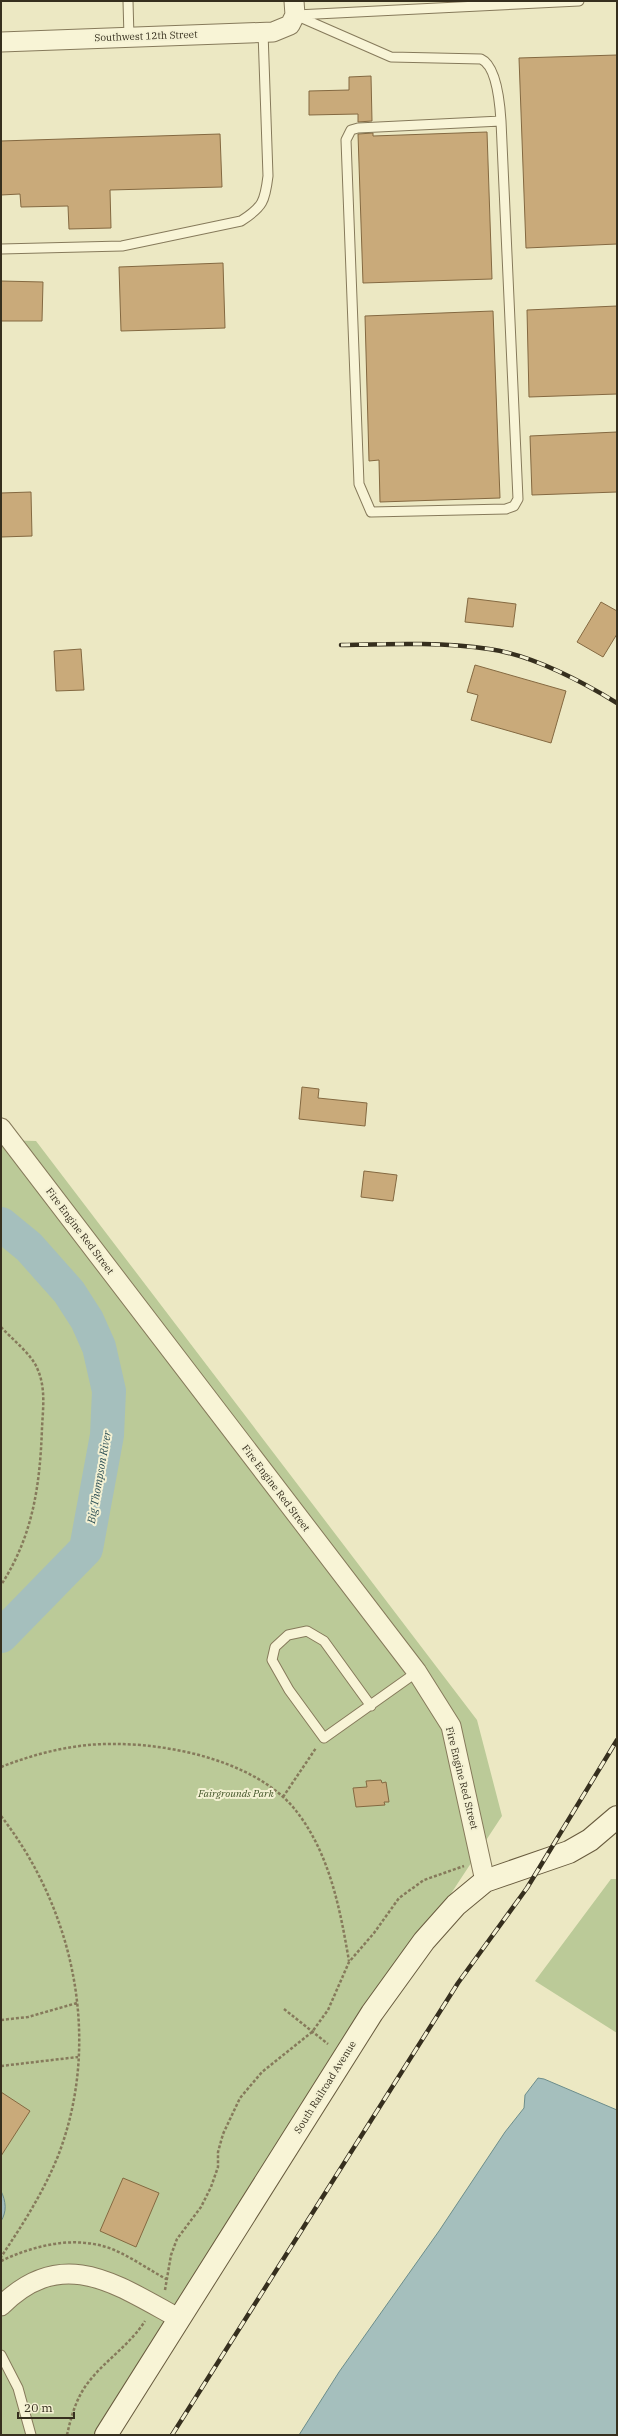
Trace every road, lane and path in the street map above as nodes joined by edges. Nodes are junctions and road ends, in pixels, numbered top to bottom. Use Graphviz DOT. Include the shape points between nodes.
graph roads {
  1 [pos="128,1"];
  2 [pos="579,1"];
  3 [pos="482,3"];
  4 [pos="293,13"];
  5 [pos="263,32"];
  6 [pos="129,37"];
  7 [pos="1,41"];
  8 [pos="501,121"];
  9 [pos="1,249"];
  10 [pos="1,1128"];
  11 [pos="1,1327"];
  12 [pos="1,1585"];
  13 [pos="416,1672"];
  14 [pos="371,1706"];
  15 [pos="324,1738"];
  16 [pos="1,1767"];
  17 [pos="283,1797"];
  18 [pos="1,1816"];
  19 [pos="617,1817"];
  20 [pos="484,1872"];
  21 [pos="349,1962"];
  22 [pos="77,2003"];
  23 [pos="284,2009"];
  24 [pos="1,2020"];
  25 [pos="312,2032"];
  26 [pos="78,2057"];
  27 [pos="344,2057"];
  28 [pos="1,2066"];
  29 [pos="1,2257"];
  30 [pos="1,2261"];
  31 [pos="166,2279"];
  32 [pos="1,2306"];
  33 [pos="156,2306"];
  34 [pos="180,2319"];
  35 [pos="1,2355"];
  36 [pos="31,2435"];
  37 [pos="67,2435"];
  38 [pos="106,2435"];
  1 -- 6 [label="lane"];
  2 -- 3 [label="lane"];
  3 -- 4 [label="lane"];
  4 -- 5 [label="street, Southwest 12th Street" via="282,30"];
  4 -- 8 [label="lane" via="391,57 481,59 486,62 495,80"];
  5 -- 6 [label="street, Southwest 12th Street"];
  5 -- 9 [label="lane" via="268,176 265,198 257,211 241,221 122,246"];
  6 -- 7 [label="street, Southwest 12th Street"];
  8 -- 8 [label="lane" via="518,499 514,506 506,509 372,512 359,484 346,140 351,130 358,128"];
  10 -- 13 [label="street, Fire Engine Red Street"];
  11 -- 12 [label="path" via="36,1366 44,1393 37,1496 26,1533 11,1570"];
  13 -- 14 [label="lane"];
  13 -- 20 [label="street, Fire Engine Red Street" via="451,1726"];
  14 -- 15 [label="lane"];
  14 -- 15 [label="lane" via="324,1641 307,1631 288,1635 275,1647 272,1660 289,1690"];
  15 -- 17 [label="path"];
  16 -- 17 [label="path" via="29,1756 62,1748 105,1744 146,1746 198,1756 232,1767 254,1777"];
  17 -- 21 [label="path" via="296,1811 322,1853 337,1901"];
  18 -- 22 [label="path" via="21,1842 40,1874 55,1911 74,1977"];
  19 -- 20 [label="street, South Railroad Avenue" via="590,1840 569,1852"];
  20 -- 21 [label="path" via="449,1870 415,1884 399,1898"];
  20 -- 27 [label="street, South Railroad Avenue" via="424,1941"];
  21 -- 25 [label="path" via="328,2010"];
  22 -- 24 [label="path" via="28,2017"];
  22 -- 26 [label="path"];
  23 -- 25 [label="path"];
  25 -- 27 [label="path"];
  25 -- 31 [label="path" via="262,2072 240,2098 223,2134 218,2152 218,2167 211,2187 201,2207 177,2239"];
  26 -- 28 [label="path"];
  26 -- 29 [label="path" via="71,2113 58,2156 32,2211"];
  27 -- 34 [label="street, South Railroad Avenue"];
  30 -- 31 [label="path" via="33,2248 56,2243 93,2244 131,2258"];
  31 -- 33 [label="path" via="165,2292"];
  32 -- 33 [label="street" via="28,2283 63,2273 97,2277"];
  33 -- 34 [label="street"];
  33 -- 37 [label="path" via="127,2345 87,2384 78,2398"];
  34 -- 38 [label="street, South Railroad Avenue"];
  35 -- 36 [label="lane" via="18,2388"];
}
